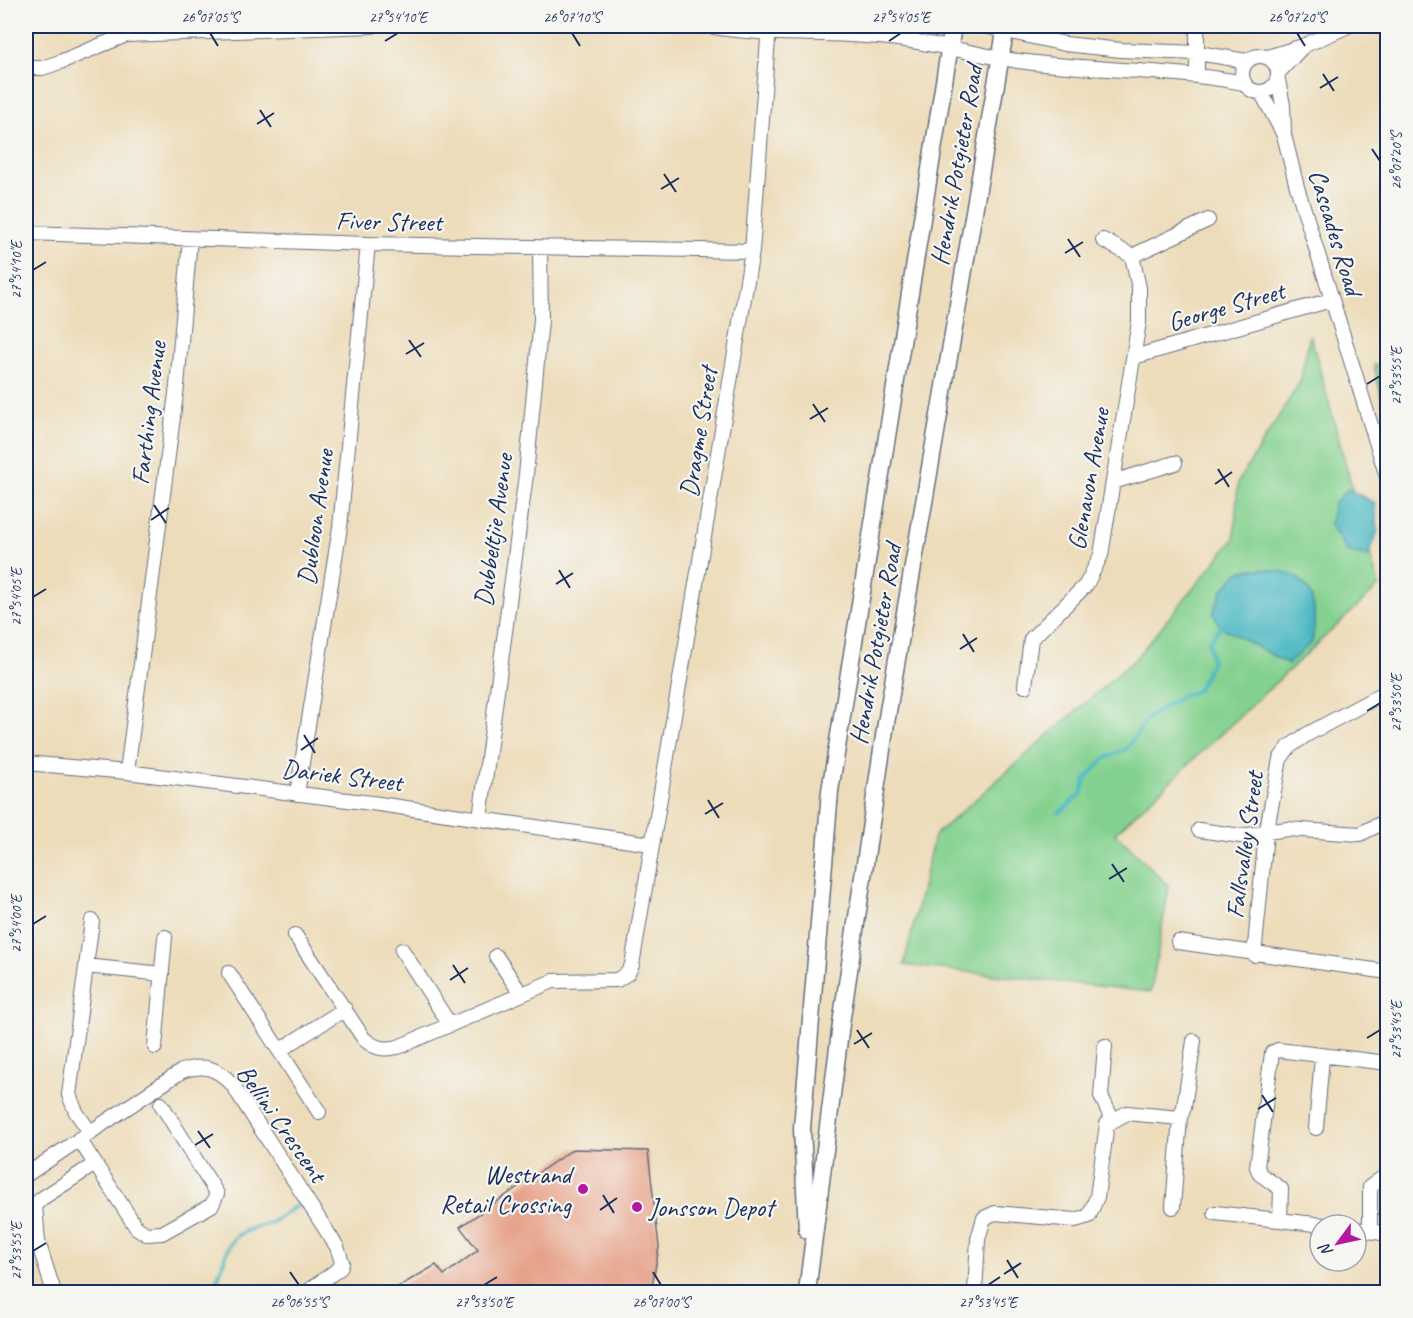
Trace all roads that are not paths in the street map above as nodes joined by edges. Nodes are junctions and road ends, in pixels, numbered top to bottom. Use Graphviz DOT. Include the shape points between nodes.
graph roads {
  1 [pos="373,26"];
  2 [pos="708,26"];
  3 [pos="953,26"];
  4 [pos="984,26"];
  5 [pos="1197,26"];
  6 [pos="1348,26"];
  7 [pos="1006,27"];
  8 [pos="769,29"];
  9 [pos="1303,46"];
  10 [pos="950,48"];
  11 [pos="1198,53"];
  12 [pos="1268,57"];
  13 [pos="1000,58"];
  14 [pos="1247,61"];
  15 [pos="26,68"];
  16 [pos="1197,74"];
  17 [pos="1278,76"];
  18 [pos="1244,83"];
  19 [pos="1261,93"];
  20 [pos="1284,135"];
  21 [pos="1208,220"];
  22 [pos="26,233"];
  23 [pos="190,239"];
  24 [pos="1103,240"];
  25 [pos="368,244"];
  26 [pos="540,248"];
  27 [pos="752,251"];
  28 [pos="1132,256"];
  29 [pos="1331,300"];
  30 [pos="1134,357"];
  31 [pos="1175,463"];
  32 [pos="1388,480"];
  33 [pos="1113,482"];
  34 [pos="1025,686"];
  35 [pos="1387,692"];
  36 [pos="26,763"];
  37 [pos="127,772"];
  38 [pos="297,794"];
  39 [pos="480,818"];
  40 [pos="1388,820"];
  41 [pos="1199,830"];
  42 [pos="1266,834"];
  43 [pos="651,844"];
  44 [pos="92,921"];
  45 [pos="295,935"];
  46 [pos="165,938"];
  47 [pos="1178,942"];
  48 [pos="402,950"];
  49 [pos="1254,955"];
  50 [pos="496,956"];
  51 [pos="86,966"];
  52 [pos="1388,972"];
  53 [pos="229,973"];
  54 [pos="162,974"];
  55 [pos="520,994"];
  56 [pos="345,1009"];
  57 [pos="450,1024"];
  58 [pos="1194,1041"];
  59 [pos="1105,1046"];
  60 [pos="155,1047"];
  61 [pos="280,1050"];
  62 [pos="1323,1057"];
  63 [pos="1388,1063"];
  64 [pos="161,1104"];
  65 [pos="319,1112"];
  66 [pos="1180,1118"];
  67 [pos="1112,1119"];
  68 [pos="1316,1128"];
  69 [pos="85,1136"];
  70 [pos="95,1164"];
  71 [pos="26,1175"];
  72 [pos="1388,1178"];
  73 [pos="1173,1207"];
  74 [pos="1215,1213"];
  75 [pos="1366,1213"];
  76 [pos="1281,1219"];
  77 [pos="1308,1223"];
  78 [pos="1368,1231"];
  79 [pos="1388,1233"];
  80 [pos="809,1273"];
  81 [pos="54,1293"];
  82 [pos="307,1293"];
  83 [pos="807,1293"];
  84 [pos="975,1293"];
  1 -- 15 [label="street" via="126,35 51,65"];
  2 -- 8 [label="street"];
  3 -- 10 [label="main road, Hendrik Potgieter Road"];
  4 -- 7 [label="street"];
  5 -- 11 [label="street"];
  6 -- 9 [label="street"];
  7 -- 11 [label="street" via="1076,45 1121,51"];
  7 -- 13 [label="main road, Hendrik Potgieter Road"];
  8 -- 10 [label="street" via="878,37"];
  8 -- 27 [label="street, Dragme Street"];
  9 -- 12 [label="street"];
  9 -- 17 [label="street"];
  10 -- 13 [label="street"];
  10 -- 80 [label="main road, Hendrik Potgieter Road" via="830,791 802,1128"];
  11 -- 14 [label="street"];
  11 -- 16 [label="street"];
  12 -- 14 [label="street"];
  12 -- 17 [label="street" via="1277,66"];
  13 -- 16 [label="street" via="1105,70"];
  13 -- 80 [label="main road, Hendrik Potgieter Road" via="886,723"];
  14 -- 18 [label="street" via="1243,68"];
  16 -- 18 [label="street"];
  17 -- 19 [label="street" via="1271,89"];
  17 -- 20 [label="street, Cascades Road"];
  18 -- 19 [label="street"];
  19 -- 20 [label="street, Cascades Road"];
  20 -- 29 [label="street, Cascades Road"];
  21 -- 28 [label="street"];
  22 -- 23 [label="street, Fiver Street"];
  23 -- 25 [label="street, Fiver Street"];
  23 -- 37 [label="street, Farthing Avenue" via="177,386"];
  24 -- 28 [label="street"];
  25 -- 26 [label="street, Fiver Street"];
  25 -- 38 [label="street, Dubloon Avenue" via="340,527"];
  26 -- 27 [label="street, Fiver Street"];
  26 -- 39 [label="street, Dubbeltjie Avenue" via="541,320 526,475"];
  27 -- 43 [label="street, Dragme Street"];
  28 -- 30 [label="street, Glenavon Avenue" via="1141,301"];
  29 -- 30 [label="street, George Street"];
  29 -- 32 [label="street, Cascades Road"];
  30 -- 33 [label="street, Glenavon Avenue"];
  31 -- 33 [label="street"];
  33 -- 34 [label="street, Glenavon Avenue" via="1101,555 1093,574 1031,639"];
  35 -- 42 [label="street, Fallsvalley Street" via="1289,747 1276,771"];
  36 -- 37 [label="street, Dariek Street"];
  37 -- 38 [label="street, Dariek Street"];
  38 -- 39 [label="street, Dariek Street"];
  39 -- 43 [label="street, Dariek Street"];
  40 -- 42 [label="street" via="1360,834 1287,829"];
  41 -- 42 [label="street" via="1241,836"];
  42 -- 49 [label="street, Fallsvalley Street"];
  43 -- 55 [label="street, Dragme Street" via="628,973 617,980 553,981"];
  44 -- 51 [label="street"];
  45 -- 56 [label="street"];
  46 -- 54 [label="street"];
  47 -- 49 [label="street"];
  48 -- 57 [label="street"];
  49 -- 52 [label="street"];
  50 -- 55 [label="street"];
  51 -- 54 [label="street"];
  51 -- 69 [label="street" via="69,1095"];
  53 -- 61 [label="street"];
  54 -- 60 [label="street"];
  55 -- 57 [label="street, Dragme Street"];
  56 -- 57 [label="street, Dragme Street" via="364,1039 384,1050"];
  56 -- 61 [label="street"];
  58 -- 66 [label="street"];
  59 -- 67 [label="street" via="1101,1096"];
  61 -- 65 [label="street"];
  62 -- 63 [label="street"];
  62 -- 68 [label="street"];
  62 -- 76 [label="street" via="1281,1050 1270,1057 1257,1167 1260,1174 1281,1189"];
  64 -- 70 [label="street" via="216,1189 217,1198 212,1205 162,1233 146,1234 136,1227"];
  66 -- 67 [label="street" via="1127,1113"];
  66 -- 73 [label="street"];
  67 -- 84 [label="street" via="1105,1132 1097,1197 1089,1216 1075,1220 988,1215 978,1239"];
  69 -- 70 [label="street"];
  69 -- 71 [label="street, Bellini Crescent"];
  69 -- 82 [label="street, Bellini Crescent" via="182,1071 199,1065 219,1071 232,1084 337,1247 340,1268"];
  70 -- 81 [label="street" via="35,1205 39,1242"];
  72 -- 75 [label="street" via="1370,1188"];
  74 -- 76 [label="street"];
  76 -- 77 [label="street"];
  78 -- 79 [label="street"];
  80 -- 83 [label="main road, Hendrik Potgieter Road"];
}
